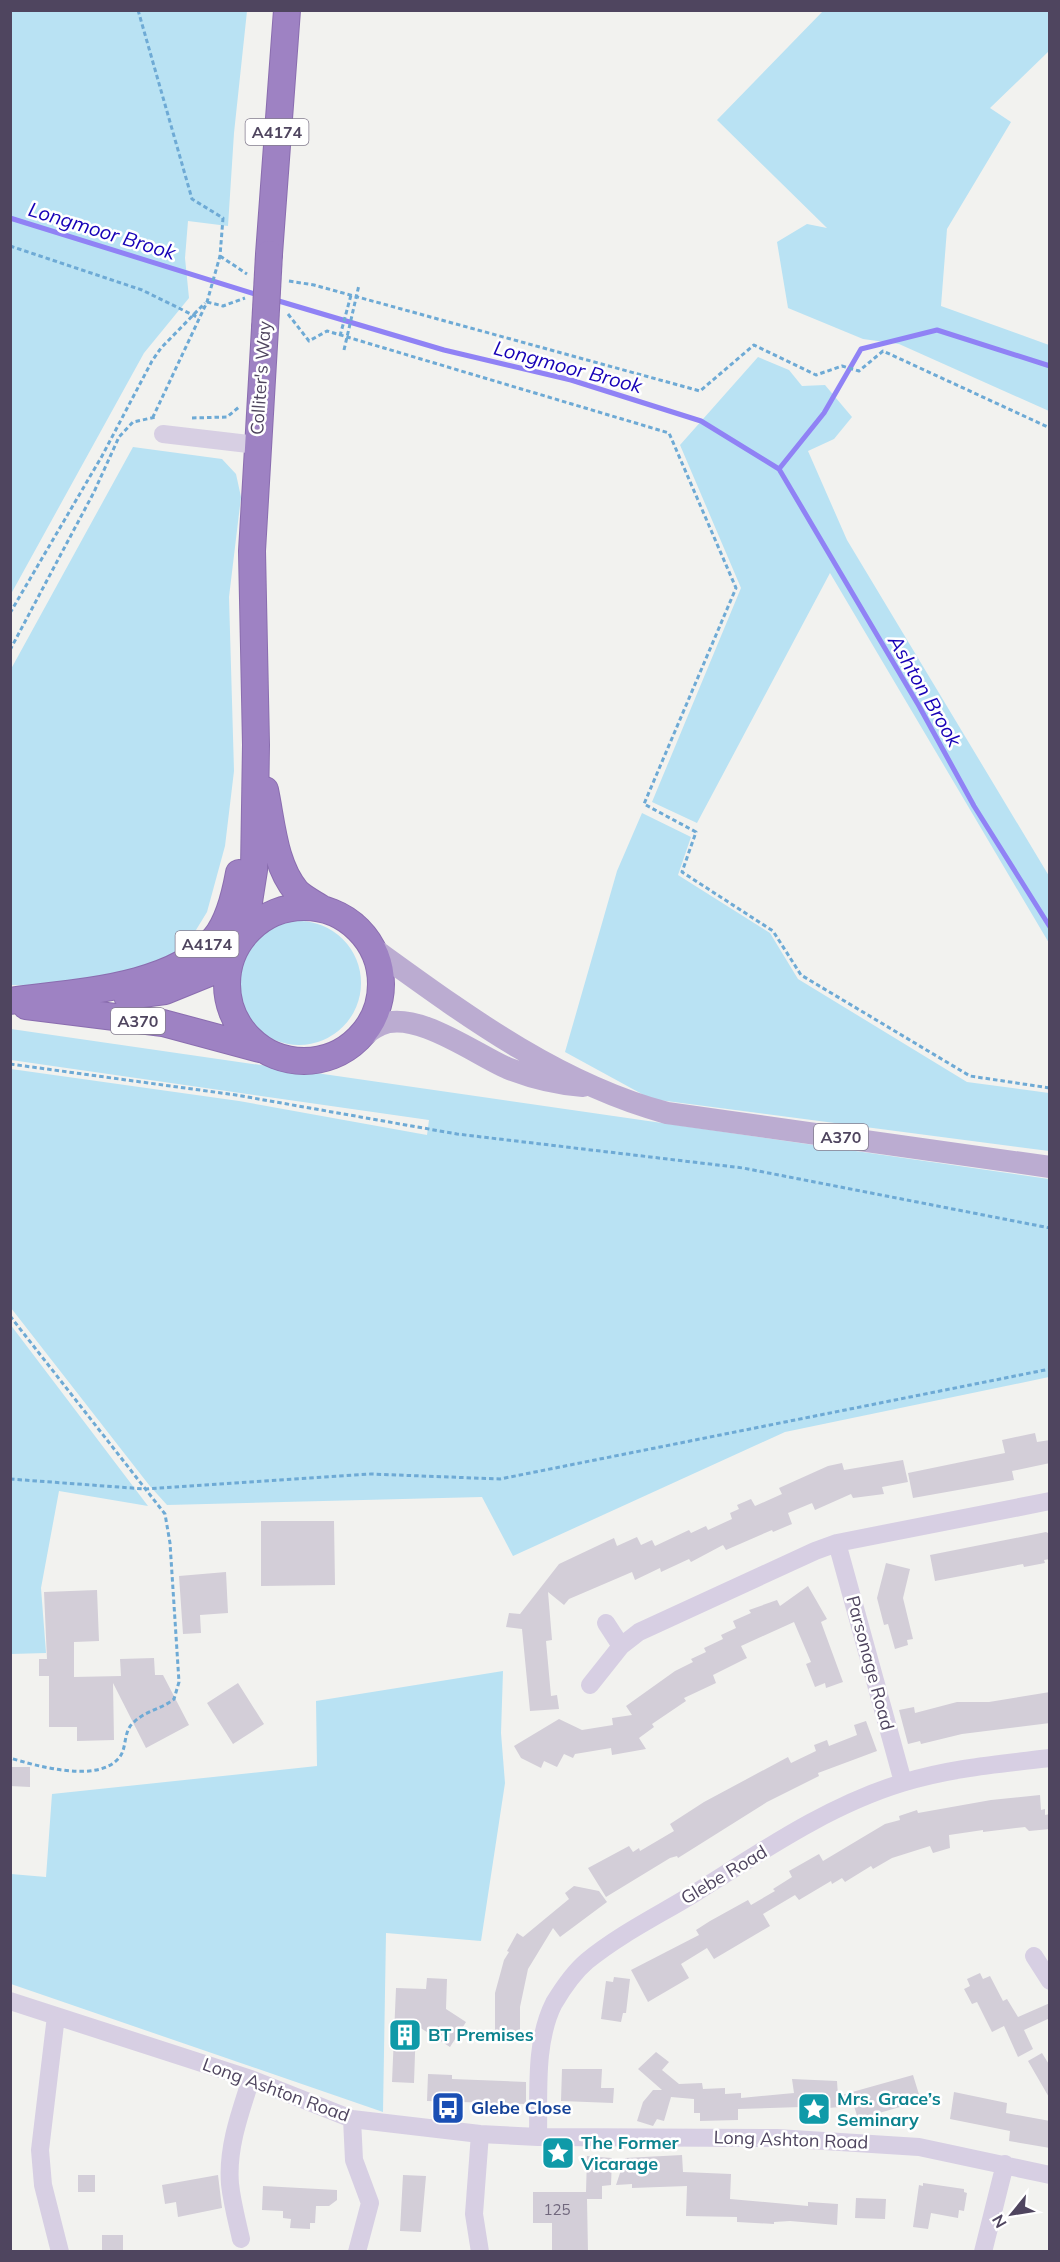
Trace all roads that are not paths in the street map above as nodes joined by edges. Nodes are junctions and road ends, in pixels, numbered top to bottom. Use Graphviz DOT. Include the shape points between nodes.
graph roads {
  1 [pos="286,10"];
  2 [pos="163,434"];
  3 [pos="257,445"];
  4 [pos="256,745"];
  5 [pos="321,908"];
  6 [pos="239,942"];
  7 [pos="374,949"];
  8 [pos="229,965"];
  9 [pos="10,1002"];
  10 [pos="346,1049"];
  11 [pos="264,1050"];
  12 [pos="591,1087"];
  13 [pos="1050,1167"];
  14 [pos="1050,1501"];
  15 [pos="837,1543"];
  16 [pos="606,1623"];
  17 [pos="621,1646"];
  18 [pos="590,1685"];
  19 [pos="1050,1758"];
  20 [pos="903,1782"];
  21 [pos="1034,1956"];
  22 [pos="1050,1981"];
  23 [pos="10,2001"];
  24 [pos="56,2016"];
  25 [pos="251,2079"];
  26 [pos="352,2119"];
  27 [pos="480,2134"];
  28 [pos="538,2137"];
  29 [pos="1005,2164"];
  30 [pos="1050,2175"];
  31 [pos="241,2240"];
  32 [pos="60,2252"];
  33 [pos="357,2252"];
  34 [pos="480,2252"];
  35 [pos="983,2252"];
  1 -- 3 [label="highway, Colliter's Way / A4174, bridge" via="262,265 265,328"];
  2 -- 3 [label="street"];
  3 -- 4 [label="highway, Colliter's Way / A4174" via="252,551"];
  4 -- 5 [label="highway, Colliter's Way" via="281,862 299,894"];
  4 -- 6 [label="highway, Colliter's Way" via="254,870"];
  4 -- 9 [label="highway, A4174" via="234,901 216,937 190,961 157,975"];
  5 -- 6 [label="highway" via="297,906 274,912 254,924"];
  5 -- 7 [label="highway" via="352,923"];
  6 -- 8 [label="highway"];
  7 -- 10 [label="highway" via="382,976 379,1005 367,1030"];
  7 -- 12 [label="main road, A370" via="461,1011"];
  8 -- 9 [label="highway, A370" via="165,992"];
  8 -- 11 [label="highway" via="227,990 233,1013 245,1034"];
  9 -- 11 [label="highway, A370" via="49,1011 163,1023"];
  10 -- 11 [label="highway" via="327,1058 305,1061"];
  10 -- 12 [label="main road, A370" via="381,1024 401,1021 419,1024 508,1068 555,1084"];
  12 -- 13 [label="main road, A370" via="667,1113"];
  14 -- 15 [label="street"];
  15 -- 17 [label="street" via="639,1632"];
  15 -- 20 [label="street, Parsonage Road"];
  16 -- 17 [label="street"];
  17 -- 18 [label="street"];
  19 -- 20 [label="street, Glebe Road"];
  20 -- 28 [label="street, Glebe Road" via="813,1821 586,1961 563,1989 546,2025 541,2050"];
  21 -- 22 [label="street"];
  23 -- 24 [label="street, Long Ashton Road"];
  24 -- 25 [label="street, Long Ashton Road"];
  24 -- 32 [label="street" via="40,2150 43,2185"];
  25 -- 26 [label="street, Long Ashton Road"];
  25 -- 31 [label="street" via="234,2131 230,2165"];
  26 -- 27 [label="street, Long Ashton Road"];
  26 -- 33 [label="street" via="354,2160 370,2203"];
  27 -- 28 [label="street, Long Ashton Road"];
  27 -- 34 [label="street" via="474,2214"];
  28 -- 29 [label="street, Long Ashton Road" via="849,2141 919,2147"];
  29 -- 30 [label="street, Long Ashton Road"];
  29 -- 35 [label="street"];
}
